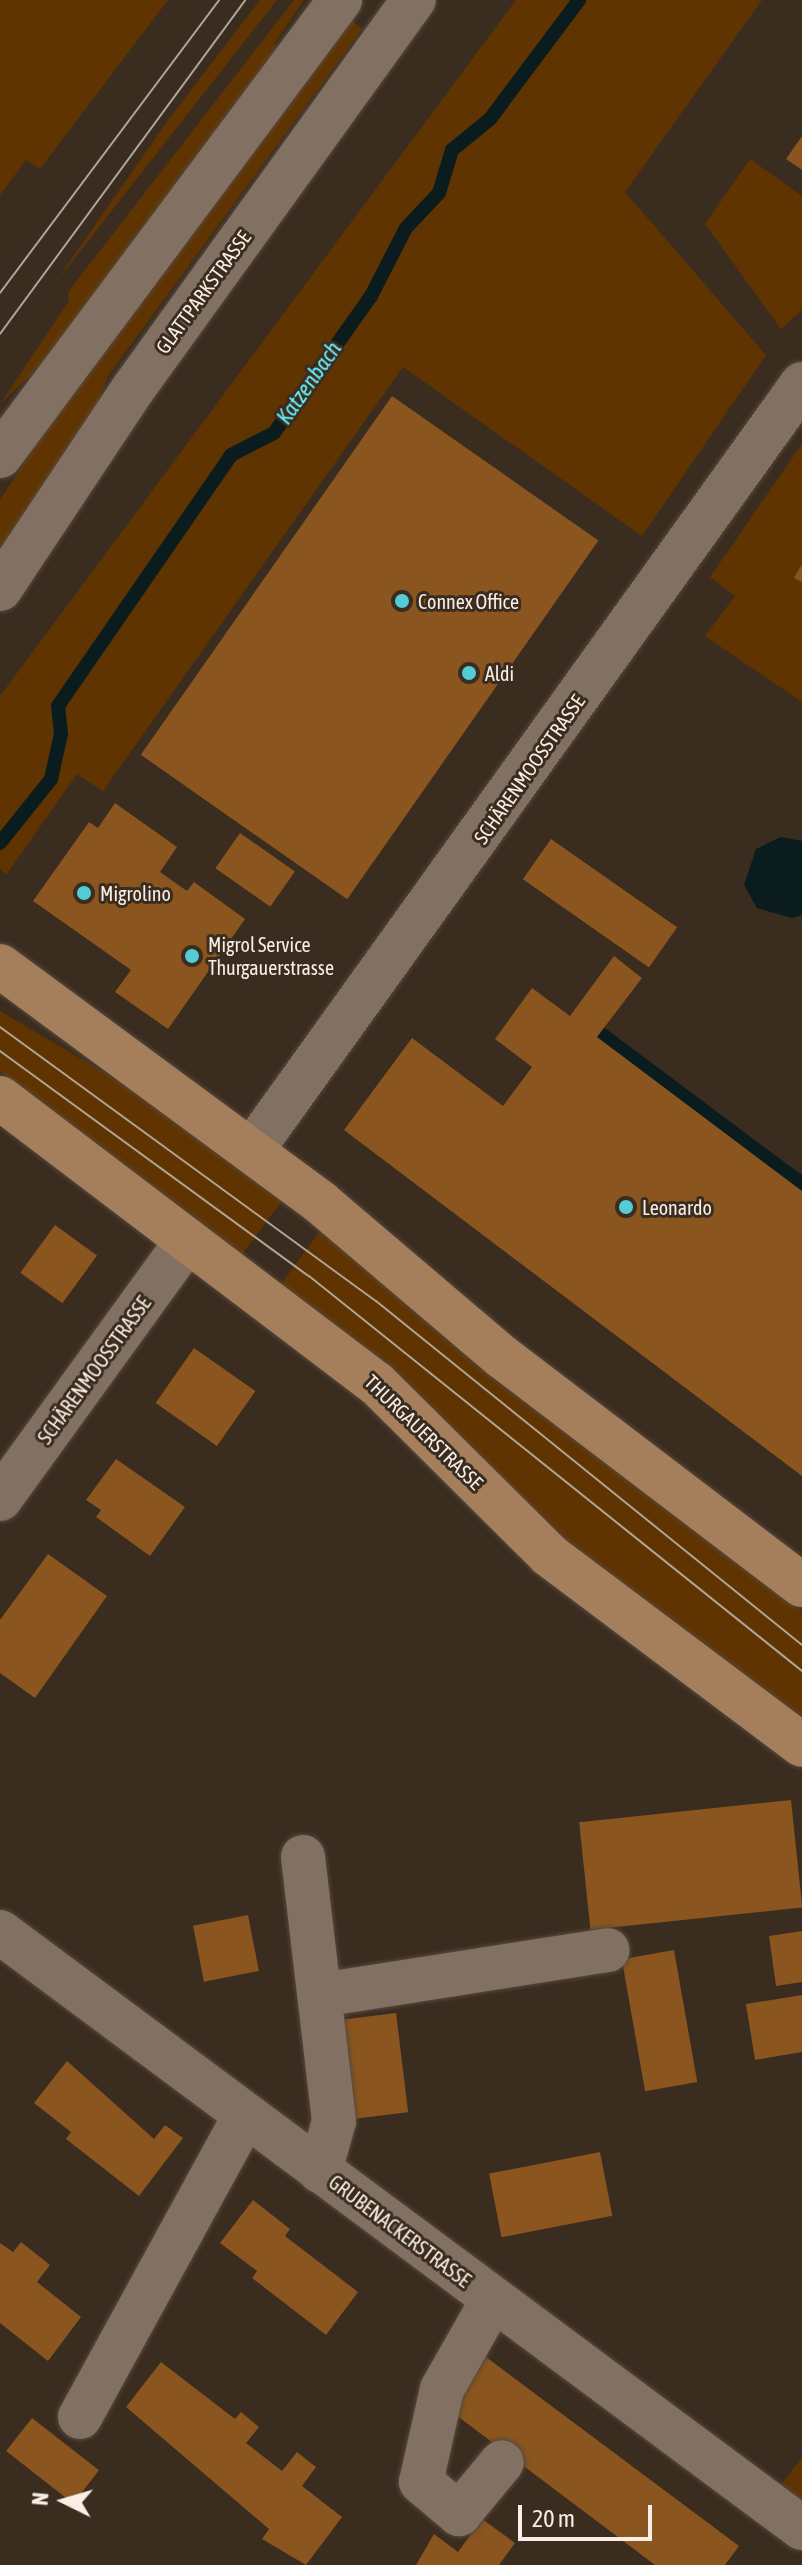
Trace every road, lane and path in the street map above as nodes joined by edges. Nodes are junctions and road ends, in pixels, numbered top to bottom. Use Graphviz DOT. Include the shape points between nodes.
graph roads {
  1 [pos="340,0"];
  2 [pos="414,0"];
  3 [pos="802,384"];
  4 [pos="0,456"];
  5 [pos="0,589"];
  6 [pos="0,966"];
  7 [pos="0,1098"];
  8 [pos="252,1150"];
  9 [pos="187,1241"];
  10 [pos="0,1499"];
  11 [pos="802,1585"];
  12 [pos="802,1745"];
  13 [pos="303,1857"];
  14 [pos="0,1932"];
  15 [pos="607,1950"];
  16 [pos="321,1995"];
  17 [pos="245,2116"];
  18 [pos="320,2171"];
  19 [pos="492,2301"];
  20 [pos="80,2417"];
  21 [pos="502,2462"];
  22 [pos="802,2528"];
  1 -- 4 [label="street"];
  2 -- 5 [label="street, GLATTPARKSTRASSE" via="133,389"];
  3 -- 8 [label="street, SCHÄRENMOOSSTRASSE"];
  6 -- 8 [label="main road"];
  7 -- 9 [label="main road, THURGAUERSTRASSE"];
  8 -- 11 [label="main road" via="501,1356"];
  9 -- 10 [label="street, SCHÄRENMOOSSTRASSE"];
  9 -- 12 [label="main road, THURGAUERSTRASSE" via="376,1383 549,1555"];
  13 -- 16 [label="street"];
  14 -- 17 [label="street, GRUBENACKERSTRASSE"];
  15 -- 16 [label="street"];
  16 -- 18 [label="street" via="334,2121"];
  17 -- 18 [label="street, GRUBENACKERSTRASSE"];
  17 -- 20 [label="street"];
  18 -- 19 [label="street, GRUBENACKERSTRASSE"];
  19 -- 21 [label="street" via="442,2389 421,2482 459,2514"];
  19 -- 22 [label="street, GRUBENACKERSTRASSE"];
}
